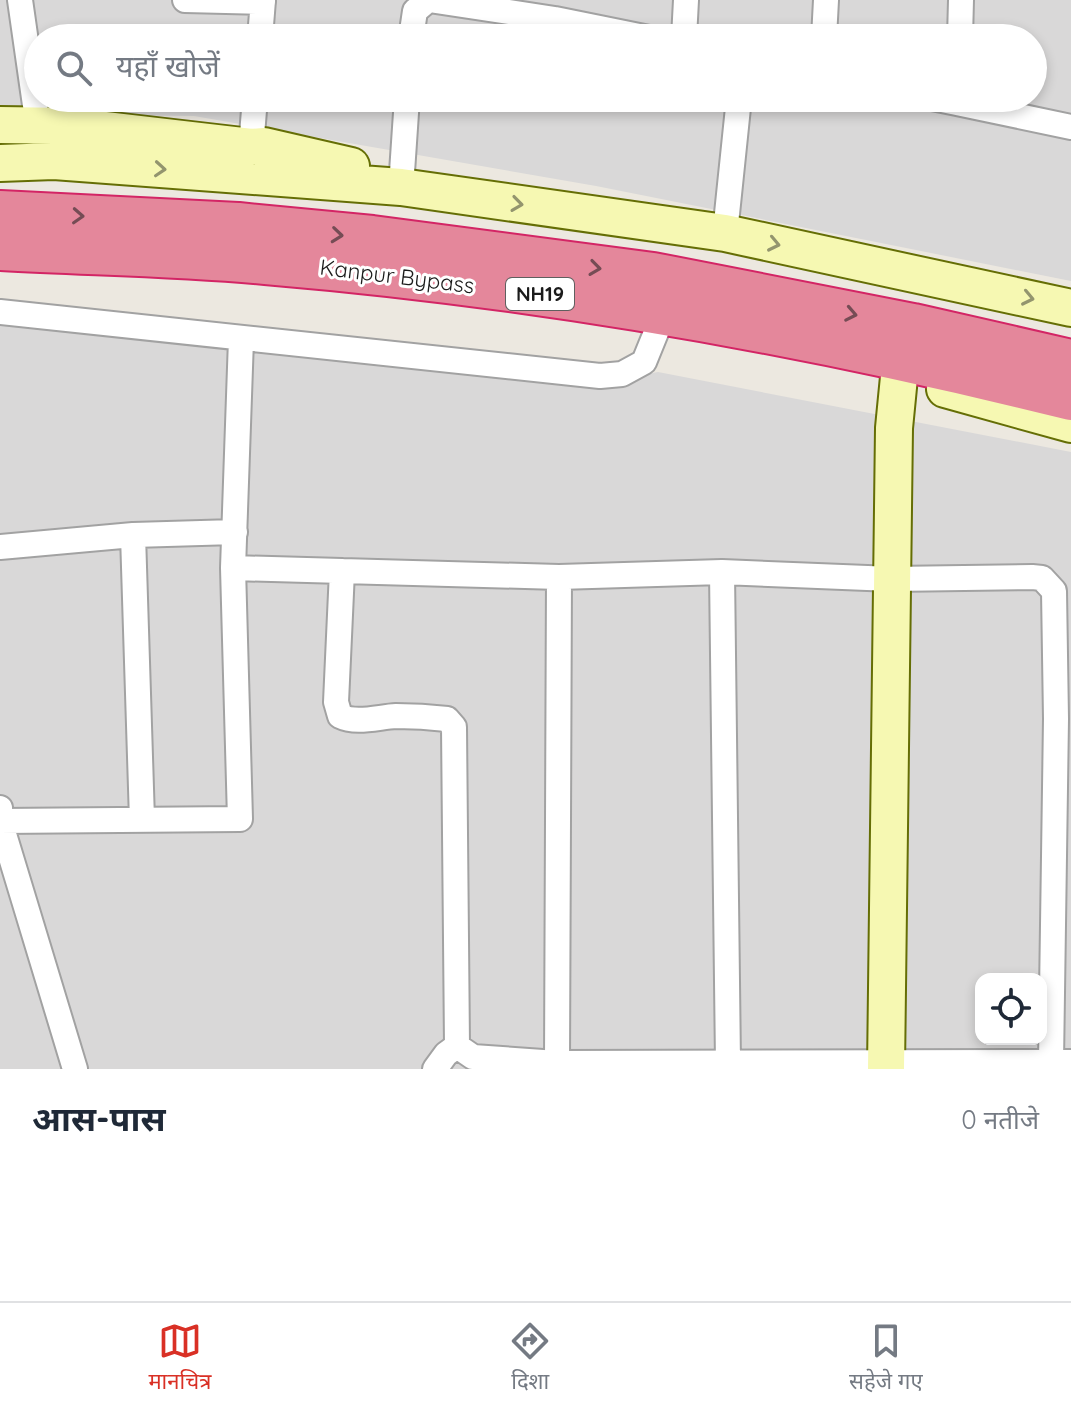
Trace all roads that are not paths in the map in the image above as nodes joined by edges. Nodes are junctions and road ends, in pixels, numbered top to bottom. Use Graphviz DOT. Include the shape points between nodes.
graph roads {
  1 [pos="20,0"];
  2 [pos="185,0"];
  3 [pos="429,0"];
  4 [pos="686,0"];
  5 [pos="826,0"];
  6 [pos="961,0"];
  7 [pos="263,1"];
  8 [pos="556,10"];
  9 [pos="261,24"];
  10 [pos="413,24"];
  11 [pos="602,24"];
  12 [pos="685,24"];
  13 [pos="825,24"];
  14 [pos="960,24"];
  15 [pos="24,28"];
  16 [pos="36,112"];
  17 [pos="254,112"];
  18 [pos="405,112"];
  19 [pos="738,112"];
  20 [pos="1005,112"];
  21 [pos="0,125"];
  22 [pos="38,126"];
  23 [pos="1071,127"];
  24 [pos="251,147"];
  25 [pos="0,163"];
  26 [pos="394,186"];
  27 [pos="0,213"];
  28 [pos="725,233"];
  29 [pos="0,248"];
  30 [pos="0,270"];
  31 [pos="1071,308"];
  32 [pos="0,312"];
  33 [pos="657,330"];
  34 [pos="241,339"];
  35 [pos="1071,362"];
  36 [pos="899,377"];
  37 [pos="1071,398"];
  38 [pos="1071,424"];
  39 [pos="235,532"];
  40 [pos="133,535"];
  41 [pos="0,547"];
  42 [pos="233,568"];
  43 [pos="342,571"];
  44 [pos="722,572"];
  45 [pos="559,577"];
  46 [pos="892,579"];
  47 [pos="1064,718"];
  48 [pos="0,808"];
  49 [pos="142,820"];
  50 [pos="0,821"];
  51 [pos="1062,922"];
  52 [pos="457,1046"];
  53 [pos="1061,1062"];
  54 [pos="557,1063"];
  55 [pos="728,1063"];
  56 [pos="886,1065"];
  57 [pos="75,1069"];
  58 [pos="435,1069"];
  1 -- 15 [label="street"];
  2 -- 7 [label="street"];
  3 -- 8 [label="street"];
  3 -- 10 [label="street" via="415,11"];
  4 -- 12 [label="street"];
  5 -- 13 [label="street"];
  6 -- 14 [label="street"];
  7 -- 9 [label="street"];
  8 -- 11 [label="street"];
  16 -- 22 [label="street"];
  17 -- 24 [label="street"];
  18 -- 26 [label="street"];
  19 -- 28 [label="street"];
  20 -- 23 [label="street"];
  21 -- 22 [label="main road"];
  22 -- 24 [label="main road"];
  24 -- 26 [label="main road" via="345,163"];
  25 -- 26 [label="main road, one-way" via="54,161"];
  26 -- 28 [label="main road, one-way"];
  27 -- 35 [label="highway, Kanpur Bypass / NH19, one-way" via="253,226 638,273"];
  28 -- 31 [label="main road, one-way"];
  29 -- 37 [label="highway, Kanpur Bypass / NH19" via="266,262 581,299 858,348"];
  30 -- 33 [label="main road" via="309,282"];
  32 -- 34 [label="street"];
  33 -- 34 [label="street" via="644,362 622,374 600,376"];
  33 -- 36 [label="main road"];
  34 -- 39 [label="street"];
  36 -- 38 [label="main road"];
  36 -- 46 [label="main road"];
  39 -- 40 [label="street"];
  39 -- 42 [label="street"];
  40 -- 41 [label="street"];
  40 -- 49 [label="street"];
  42 -- 43 [label="street"];
  42 -- 49 [label="street" via="240,819"];
  43 -- 45 [label="street"];
  43 -- 52 [label="street" via="336,702 340,716 447,719 454,727"];
  44 -- 45 [label="street"];
  44 -- 46 [label="street"];
  44 -- 55 [label="street"];
  45 -- 54 [label="street"];
  46 -- 47 [label="street" via="1042,578 1054,591"];
  46 -- 56 [label="main road"];
  47 -- 51 [label="street"];
  48 -- 50 [label="street"];
  49 -- 50 [label="street"];
  50 -- 57 [label="street"];
  51 -- 53 [label="street"];
  52 -- 54 [label="street" via="473,1057"];
  52 -- 58 [label="street"];
  53 -- 56 [label="street"];
  54 -- 55 [label="street"];
  55 -- 56 [label="street"];
}
